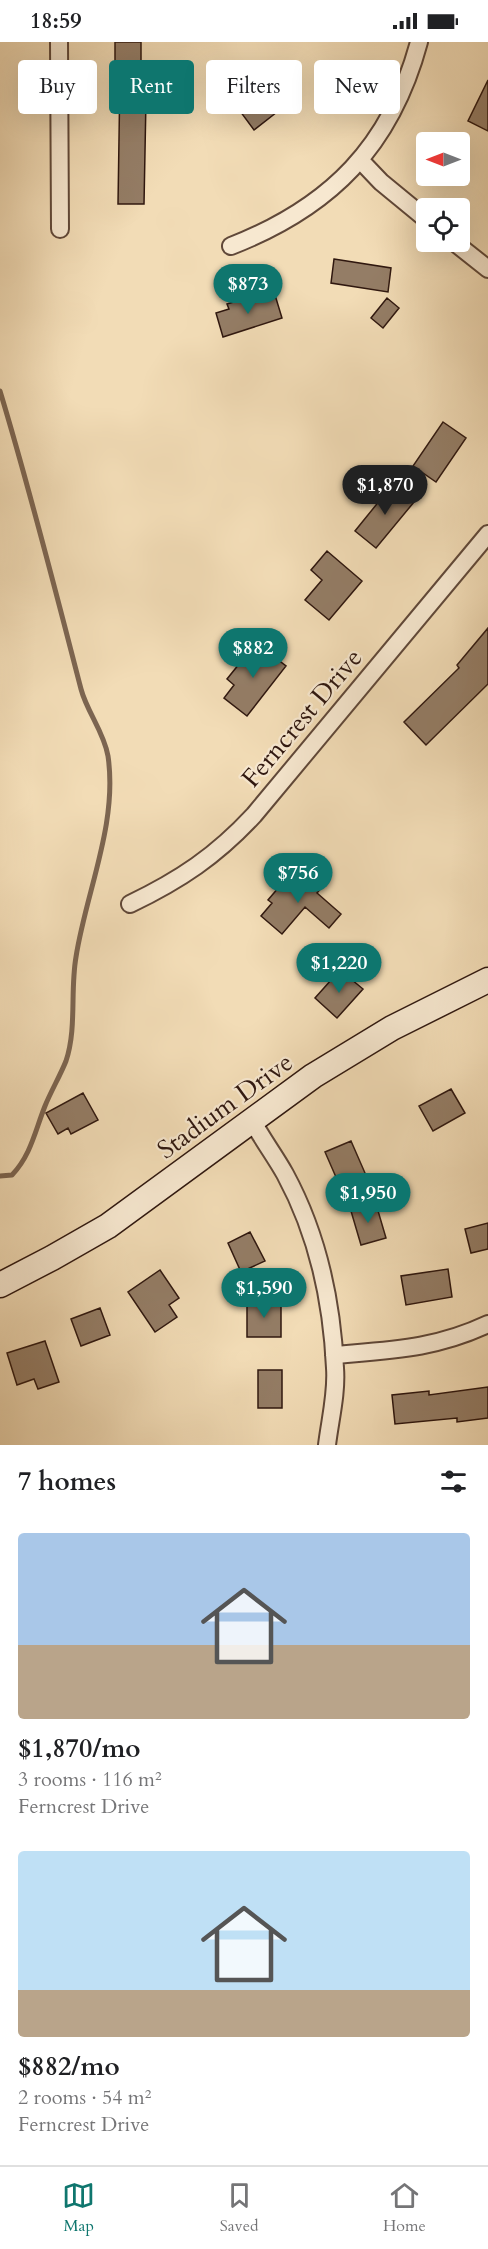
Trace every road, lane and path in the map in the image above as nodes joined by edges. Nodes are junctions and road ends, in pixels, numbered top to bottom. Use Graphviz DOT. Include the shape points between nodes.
graph roads {
  1 [pos="59,42"];
  2 [pos="419,42"];
  3 [pos="361,161"];
  4 [pos="416,211"];
  5 [pos="60,229"];
  6 [pos="231,246"];
  7 [pos="467,252"];
  8 [pos="488,269"];
  9 [pos="488,534"];
  10 [pos="130,904"];
  11 [pos="488,980"];
  12 [pos="252,1120"];
  13 [pos="0,1285"];
  14 [pos="488,1324"];
  15 [pos="334,1354"];
  16 [pos="327,1445"];
  1 -- 5 [label="street"];
  2 -- 3 [label="street" via="402,93"];
  3 -- 4 [label="street"];
  3 -- 6 [label="street" via="293,217"];
  7 -- 8 [label="street"];
  9 -- 10 [label="street, Ferncrest Drive" via="232,839 189,873"];
  11 -- 12 [label="street, Stadium Drive" via="392,1028 313,1076"];
  12 -- 13 [label="street, Stadium Drive" via="108,1226"];
  12 -- 15 [label="street" via="285,1174 315,1250 330,1309"];
  14 -- 15 [label="street" via="460,1337 410,1349"];
  15 -- 16 [label="street"];
}
